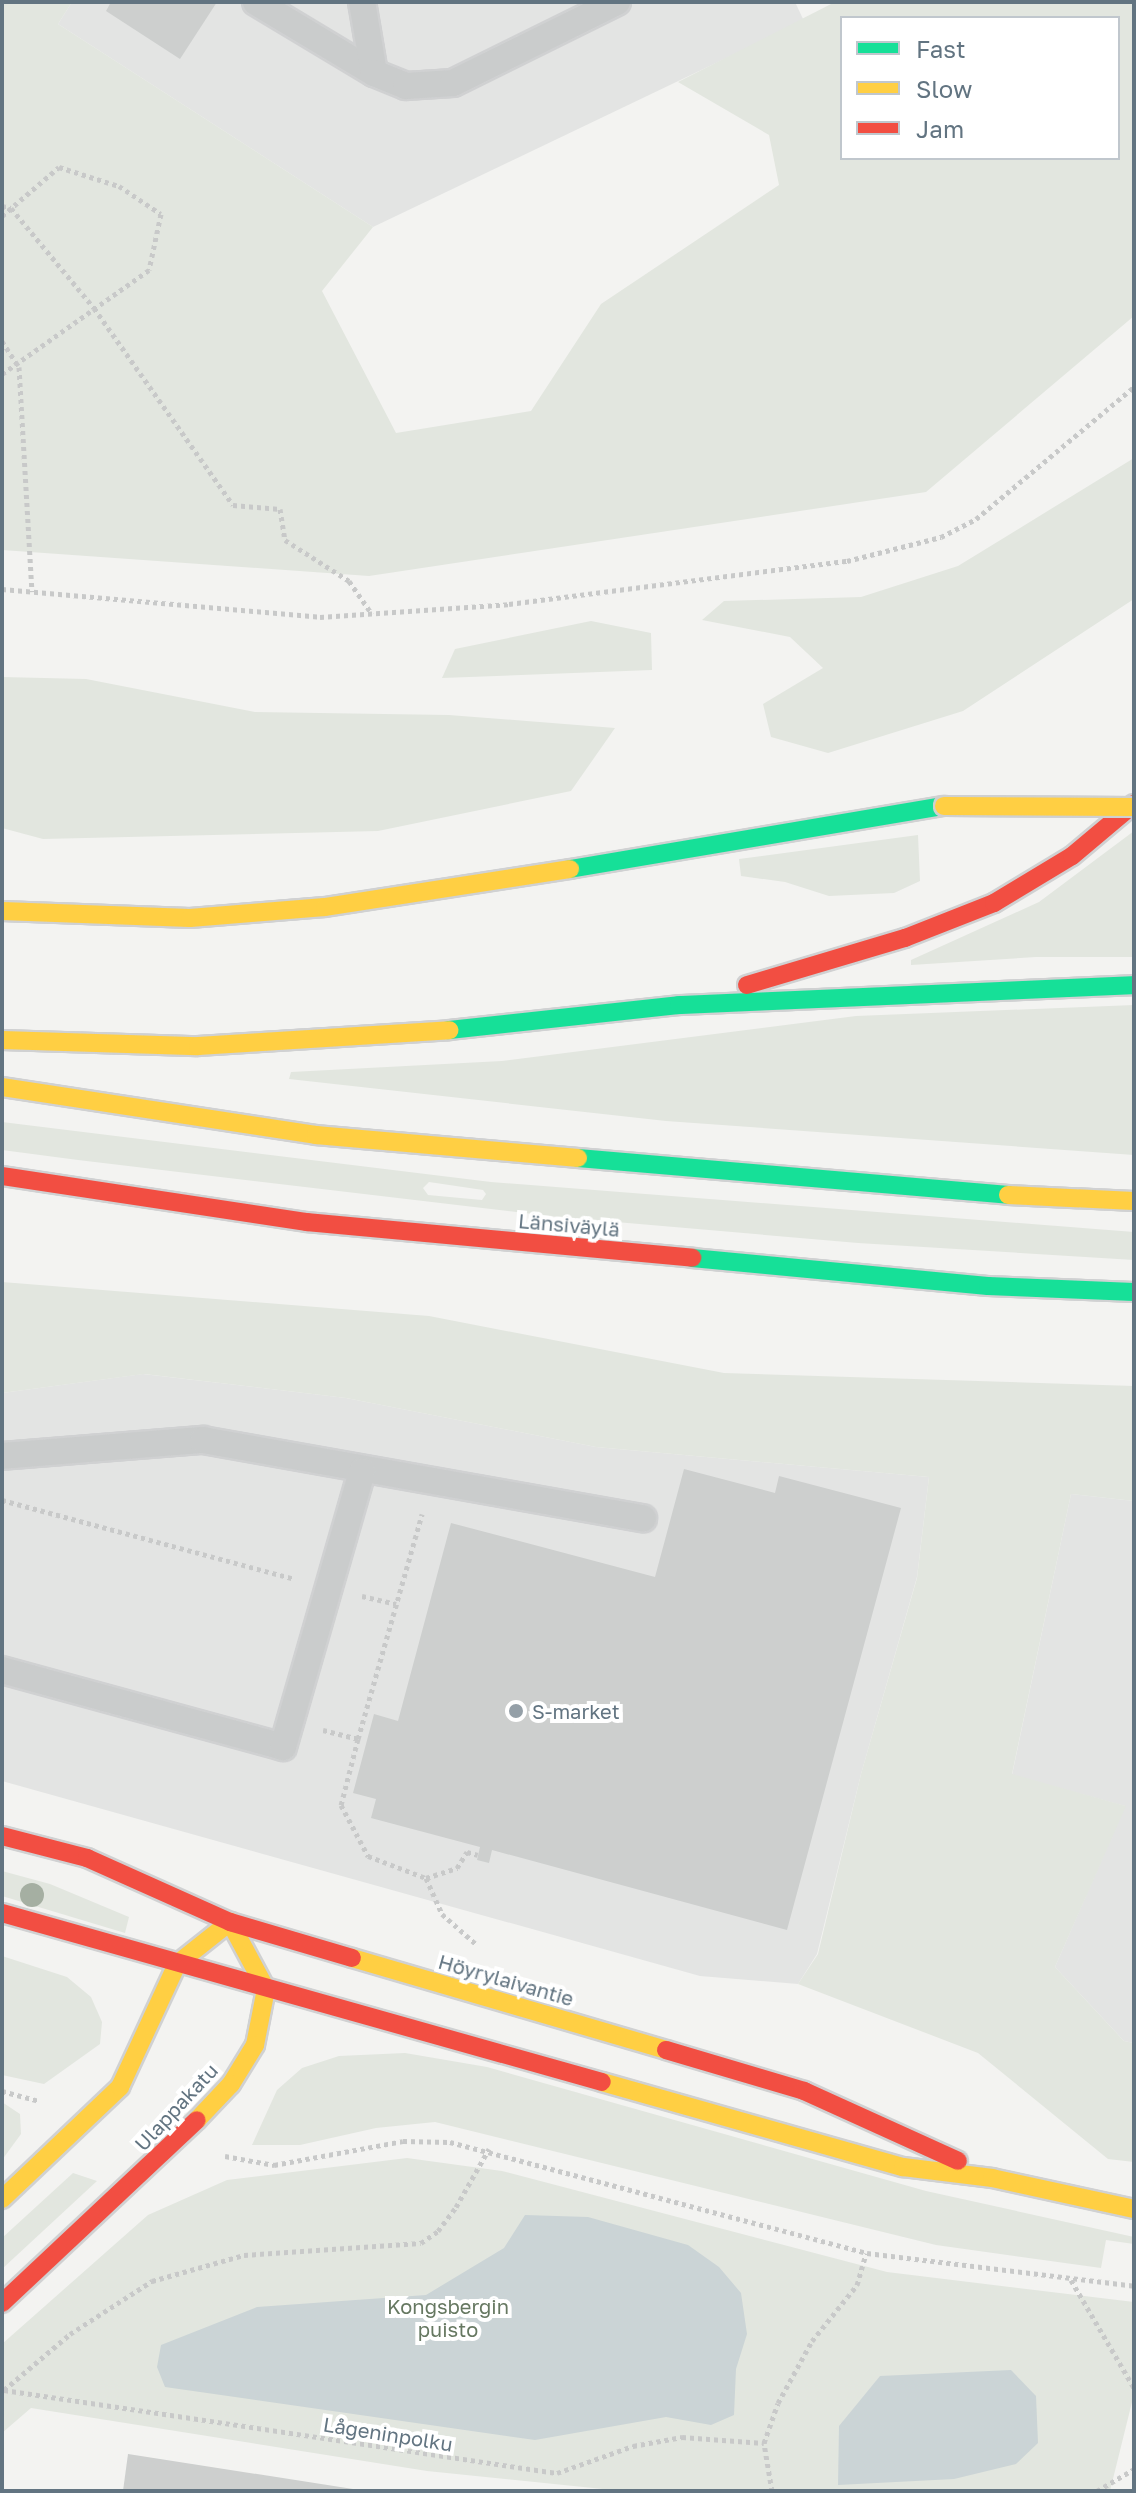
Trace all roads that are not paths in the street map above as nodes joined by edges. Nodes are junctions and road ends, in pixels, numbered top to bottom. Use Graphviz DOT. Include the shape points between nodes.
graph roads {
  1 [pos="256,2"];
  2 [pos="362,2"];
  3 [pos="617,2"];
  4 [pos="374,73"];
  5 [pos="1134,806"];
  6 [pos="2,911"];
  7 [pos="1134,985"];
  8 [pos="679,1005"];
  9 [pos="2,1040"];
  10 [pos="2,1087"];
  11 [pos="2,1176"];
  12 [pos="1134,1201"];
  13 [pos="1134,1292"];
  14 [pos="2,1456"];
  15 [pos="362,1471"];
  16 [pos="643,1518"];
  17 [pos="2,1670"];
  18 [pos="2,1836"];
  19 [pos="2,1913"];
  20 [pos="230,1922"];
  21 [pos="177,1964"];
  22 [pos="266,1989"];
  23 [pos="992,2178"];
  24 [pos="2,2199"];
  25 [pos="1134,2209"];
  26 [pos="2,2303"];
  1 -- 4 [label="lane"];
  2 -- 4 [label="lane"];
  3 -- 4 [label="lane" via="453,83 406,86"];
  5 -- 6 [label="main road, bridge" via="944,806 325,907 190,918"];
  5 -- 8 [label="main road" via="1072,856 994,903 905,938"];
  7 -- 8 [label="main road"];
  8 -- 9 [label="main road" via="198,1046"];
  10 -- 12 [label="main road" via="316,1135 1020,1196"];
  11 -- 13 [label="main road, Länsiväylä" via="307,1222 988,1286"];
  14 -- 15 [label="lane" via="203,1440"];
  15 -- 16 [label="lane"];
  15 -- 17 [label="lane" via="283,1747"];
  18 -- 20 [label="main road, Höyrylaivantie" via="87,1858"];
  19 -- 21 [label="main road, Höyrylaivantie"];
  20 -- 21 [label="main road"];
  20 -- 22 [label="main road"];
  20 -- 23 [label="main road, Höyrylaivantie" via="804,2091"];
  21 -- 22 [label="main road, Höyrylaivantie"];
  21 -- 24 [label="main road" via="120,2087"];
  22 -- 23 [label="main road, Höyrylaivantie" via="903,2167"];
  22 -- 26 [label="main road, Ulappakatu" via="255,2045 231,2084 180,2139"];
  23 -- 25 [label="main road, Höyrylaivantie"];
}
